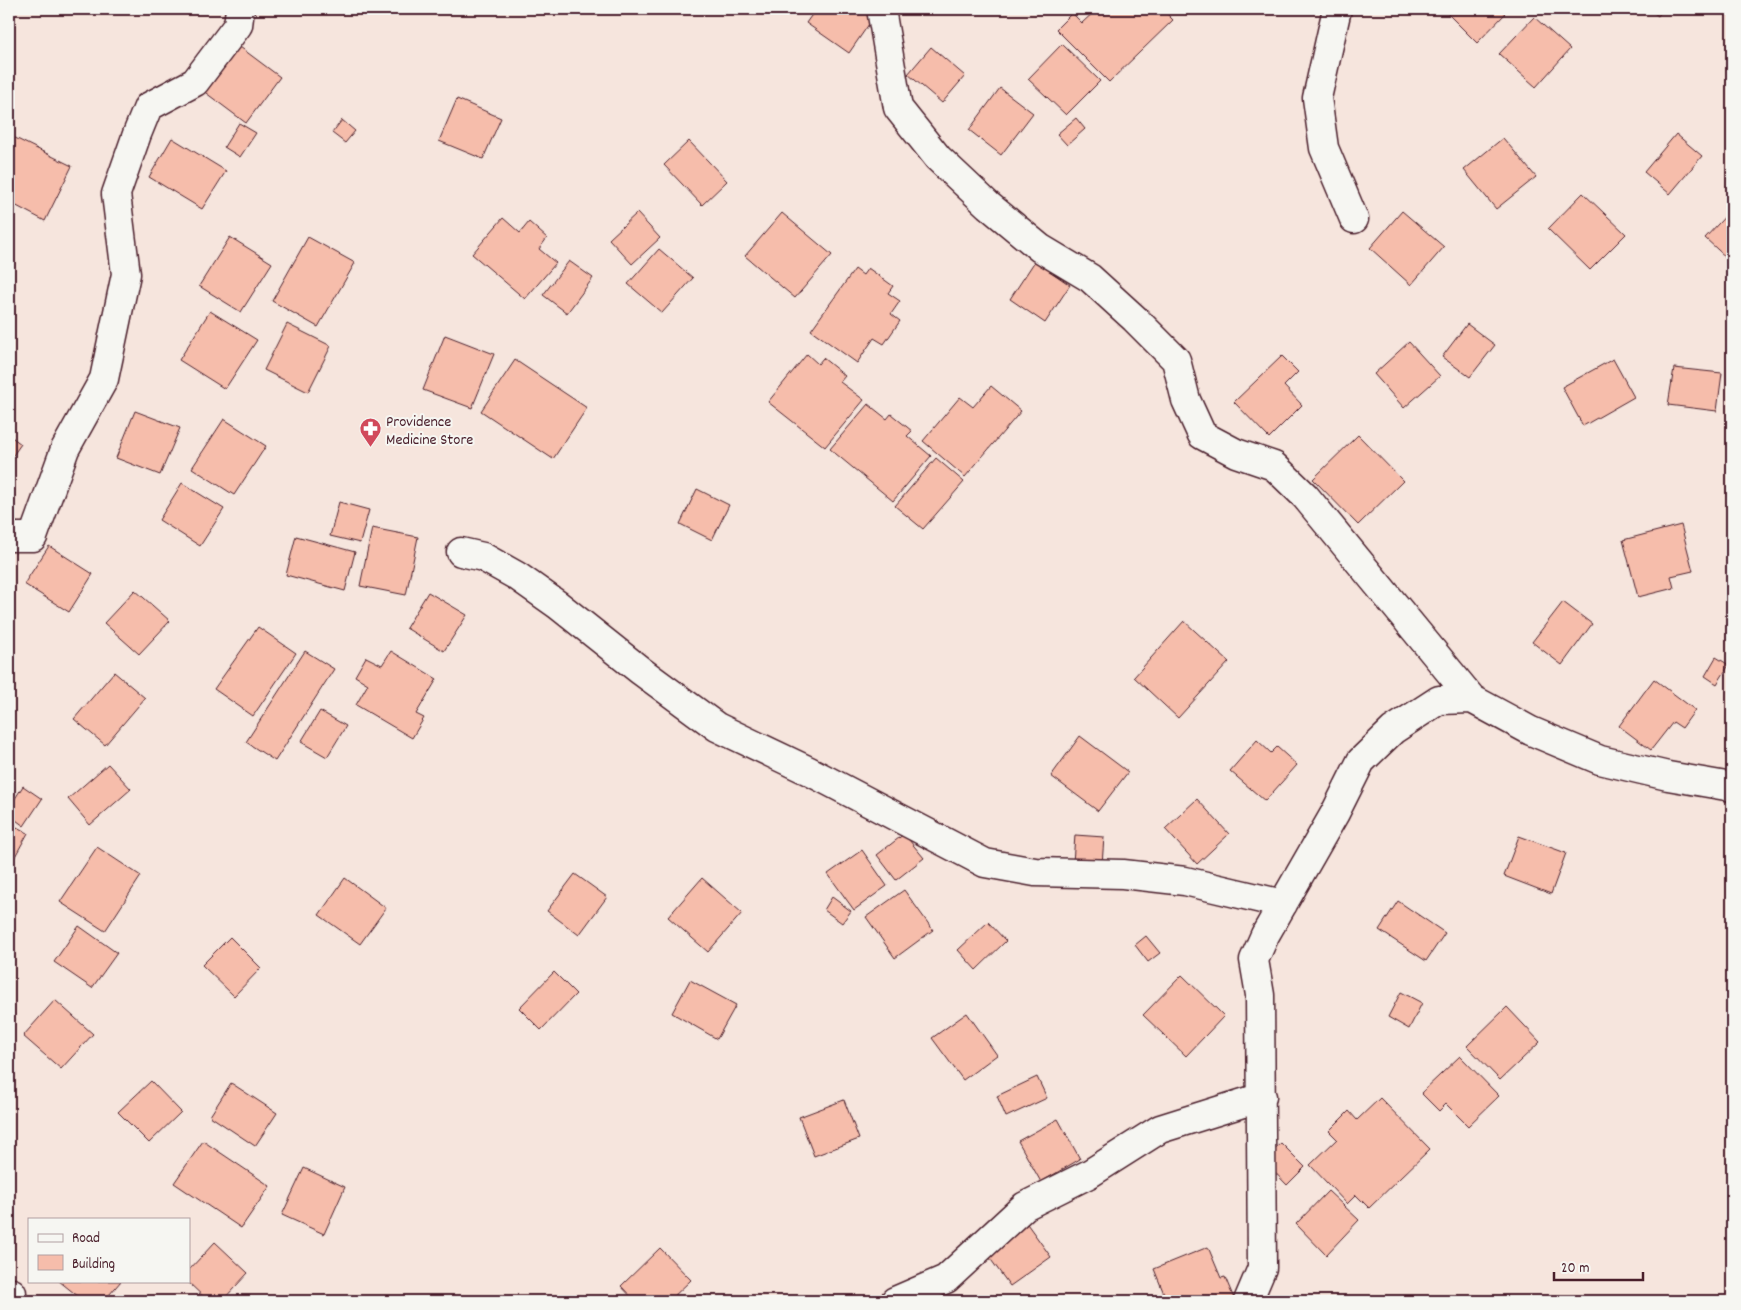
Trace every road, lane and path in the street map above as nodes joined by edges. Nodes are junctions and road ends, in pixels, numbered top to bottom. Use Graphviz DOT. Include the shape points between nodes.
graph roads {
  1 [pos="240,9"];
  2 [pos="881,9"];
  3 [pos="1337,9"];
  4 [pos="1354,219"];
  5 [pos="9,537"];
  6 [pos="461,552"];
  7 [pos="1472,700"];
  8 [pos="1732,787"];
  9 [pos="1283,904"];
  10 [pos="1262,1096"];
  11 [pos="895,1301"];
  12 [pos="1248,1301"];
  1 -- 5 [label="street" via="238,25 195,82 148,107 116,194 126,274 104,379 65,449 33,537"];
  2 -- 7 [label="street" via="898,108 938,158 1040,248 1090,278 1136,319 1176,360 1186,400 1202,435 1274,466 1305,496"];
  3 -- 4 [label="street" via="1317,98 1324,148"];
  6 -- 9 [label="street" via="483,557 517,576 717,727 985,863 1035,872 1123,874 1185,881"];
  7 -- 8 [label="street" via="1531,731 1600,760"];
  7 -- 9 [label="street" via="1439,700 1392,730 1361,761"];
  9 -- 10 [label="street" via="1254,960 1260,995"];
  10 -- 11 [label="street" via="1160,1129 1089,1174 1025,1206 946,1279"];
  10 -- 12 [label="street" via="1262,1268"];
}
